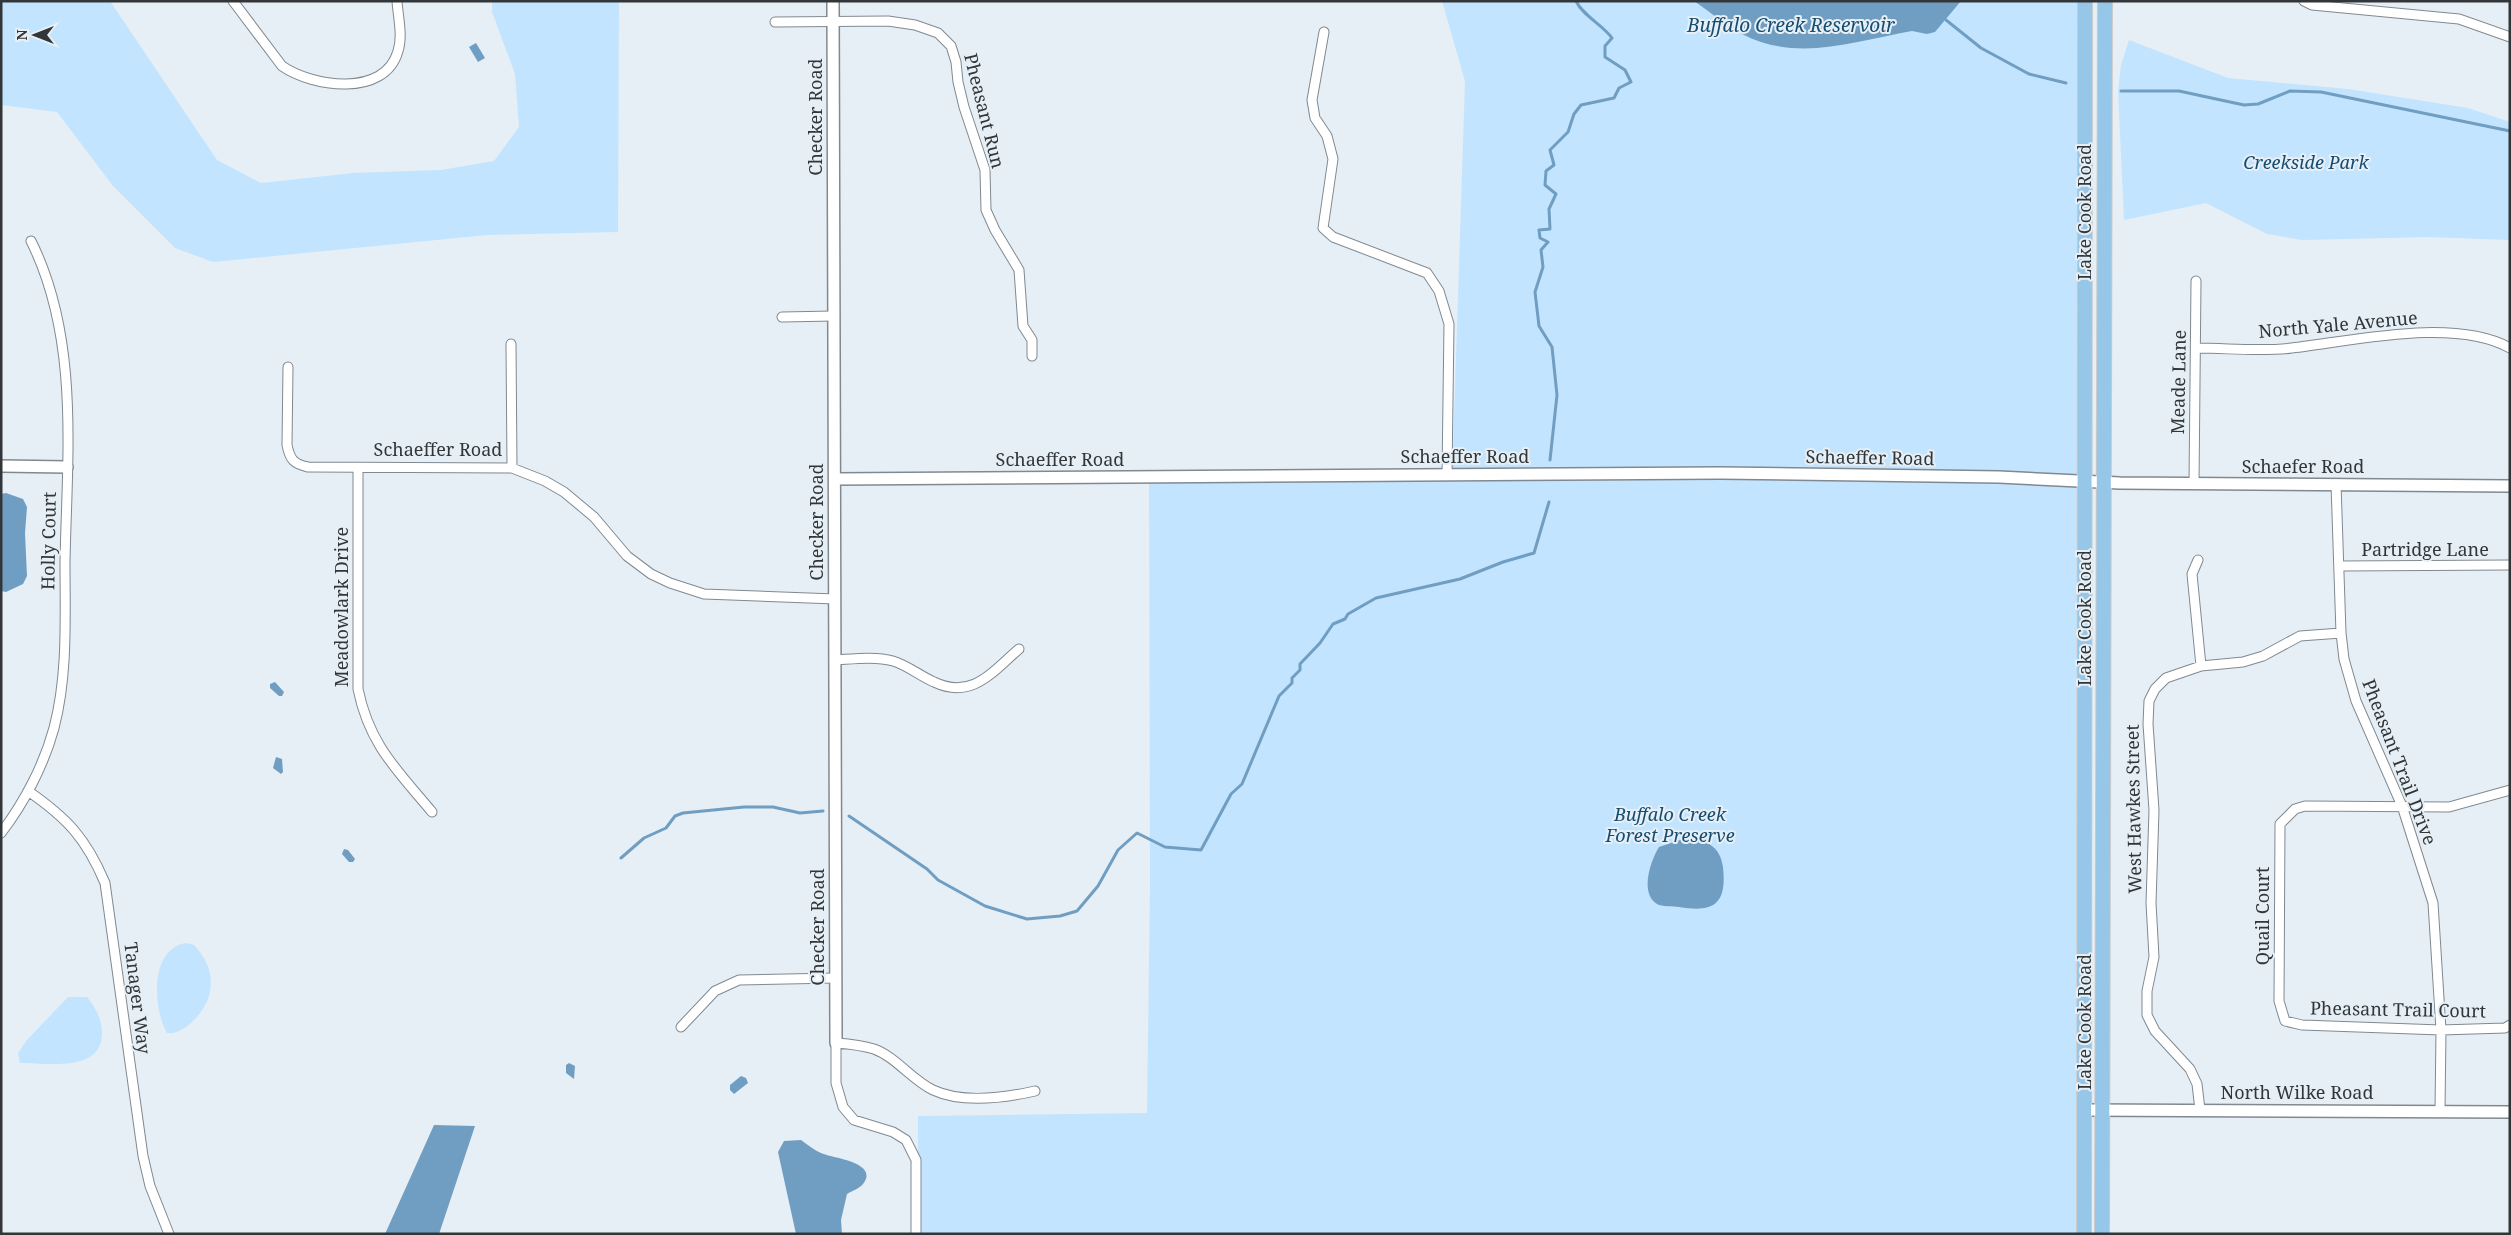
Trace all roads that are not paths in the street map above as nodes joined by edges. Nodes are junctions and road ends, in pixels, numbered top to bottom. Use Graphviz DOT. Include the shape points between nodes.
graph roads {
  1 [pos="233,1"];
  2 [pos="396,1"];
  3 [pos="833,1"];
  4 [pos="2085,1"];
  5 [pos="2105,1"];
  6 [pos="2304,1"];
  7 [pos="833,21"];
  8 [pos="775,22"];
  9 [pos="1324,32"];
  10 [pos="2510,37"];
  11 [pos="31,241"];
  12 [pos="2196,281"];
  13 [pos="834,316"];
  14 [pos="782,318"];
  15 [pos="510,344"];
  16 [pos="2197,348"];
  17 [pos="2510,348"];
  18 [pos="1032,356"];
  19 [pos="288,367"];
  20 [pos="1,466"];
  21 [pos="66,467"];
  22 [pos="358,468"];
  23 [pos="512,468"];
  24 [pos="1447,475"];
  25 [pos="834,478"];
  26 [pos="2095,482"];
  27 [pos="2194,484"];
  28 [pos="2336,484"];
  29 [pos="2510,486"];
  30 [pos="2198,560"];
  31 [pos="2510,565"];
  32 [pos="2340,566"];
  33 [pos="835,600"];
  34 [pos="2341,633"];
  35 [pos="1019,649"];
  36 [pos="835,660"];
  37 [pos="2201,666"];
  38 [pos="2510,790"];
  39 [pos="28,791"];
  40 [pos="2402,806"];
  41 [pos="432,812"];
  42 [pos="1,833"];
  43 [pos="836,978"];
  44 [pos="2285,1021"];
  45 [pos="2510,1025"];
  46 [pos="681,1027"];
  47 [pos="2441,1030"];
  48 [pos="836,1044"];
  49 [pos="1035,1091"];
  50 [pos="2084,1110"];
  51 [pos="2103,1110"];
  52 [pos="2200,1110"];
  53 [pos="2440,1111"];
  54 [pos="2510,1112"];
  55 [pos="169,1234"];
  56 [pos="916,1234"];
  57 [pos="2084,1234"];
  58 [pos="2102,1234"];
  1 -- 2 [label="street" via="271,54 290,71 314,80 349,83 381,76 392,65 400,39"];
  3 -- 7 [label="street, Checker Road"];
  4 -- 26 [label="main road, Lake Cook Road"];
  5 -- 26 [label="main road, Lake Cook Road"];
  6 -- 10 [label="street" via="2312,6 2459,19"];
  7 -- 8 [label="street, Pheasant Run"];
  7 -- 13 [label="street, Checker Road"];
  7 -- 18 [label="street, Pheasant Run" via="888,21 915,25 938,33 951,46 964,107 985,170 986,210 1019,270 1023,321 1032,340"];
  9 -- 24 [label="street" via="1312,100 1315,118 1327,136 1333,159 1323,228 1333,237 1427,273 1439,291 1450,324"];
  11 -- 21 [label="street, Holly Court" via="51,290 59,324 66,396"];
  12 -- 16 [label="street, Meade Lane"];
  13 -- 14 [label="street"];
  13 -- 25 [label="street, Checker Road"];
  15 -- 23 [label="street"];
  16 -- 17 [label="street, North Yale Avenue" via="2290,348 2409,333 2458,335 2497,341"];
  16 -- 27 [label="street, Meade Lane"];
  19 -- 22 [label="street, Schaeffer Road" via="287,445 293,462 298,465"];
  20 -- 21 [label="street"];
  21 -- 39 [label="street, Holly Court" via="62,682 54,728"];
  22 -- 23 [label="street, Schaeffer Road"];
  22 -- 41 [label="street, Meadowlark Drive" via="358,688 361,706 384,755"];
  23 -- 33 [label="street, Schaeffer Road" via="564,492 594,517 627,556 670,583 704,594"];
  24 -- 25 [label="street, Schaeffer Road"];
  24 -- 26 [label="street, Schaeffer Road" via="1999,477"];
  25 -- 33 [label="street, Checker Road"];
  26 -- 27 [label="street, Schaefer Road"];
  26 -- 50 [label="main road, Lake Cook Road"];
  26 -- 51 [label="main road, Lake Cook Road"];
  27 -- 28 [label="street, Schaefer Road"];
  28 -- 29 [label="street, Schaefer Road"];
  28 -- 32 [label="street, Pheasant Trail Drive"];
  30 -- 37 [label="street" via="2192,574"];
  31 -- 32 [label="street, Partridge Lane"];
  32 -- 34 [label="street, Pheasant Trail Drive"];
  33 -- 36 [label="street, Checker Road"];
  34 -- 37 [label="street, West Hawkes Street" via="2300,636 2263,656 2243,662"];
  34 -- 40 [label="street, Pheasant Trail Drive" via="2344,659 2356,701"];
  35 -- 36 [label="street" via="986,677 969,688 958,689 933,682 891,660"];
  36 -- 43 [label="street, Checker Road"];
  37 -- 52 [label="street, West Hawkes Street" via="2166,678 2149,702 2154,810 2151,903 2154,957 2147,991 2147,1015 2155,1031 2190,1069 2197,1084"];
  38 -- 40 [label="street" via="2449,807"];
  39 -- 42 [label="street, Holly Court"];
  39 -- 55 [label="street, Tanager Way" via="66,819 86,844 105,883 143,1156 150,1186"];
  40 -- 44 [label="street, Quail Court" via="2305,806 2288,814 2280,824 2279,1001"];
  40 -- 47 [label="street, Pheasant Trail Drive" via="2433,903"];
  43 -- 46 [label="street" via="739,980 715,991"];
  43 -- 48 [label="street, Checker Road"];
  44 -- 47 [label="street, Pheasant Trail Court" via="2302,1025"];
  45 -- 47 [label="street, Pheasant Trail Court" via="2505,1028"];
  47 -- 53 [label="street, Pheasant Trail Drive"];
  48 -- 49 [label="street" via="856,1044 875,1050 924,1085 947,1095 1010,1096"];
  48 -- 56 [label="street" via="836,1083 842,1107 854,1120 906,1140 916,1160"];
  50 -- 51 [label="street, North Wilke Road"];
  50 -- 57 [label="main road, Lake Cook Road"];
  51 -- 52 [label="street, North Wilke Road"];
  51 -- 58 [label="main road, Lake Cook Road"];
  52 -- 53 [label="street, North Wilke Road"];
  53 -- 54 [label="street, North Wilke Road"];
}
